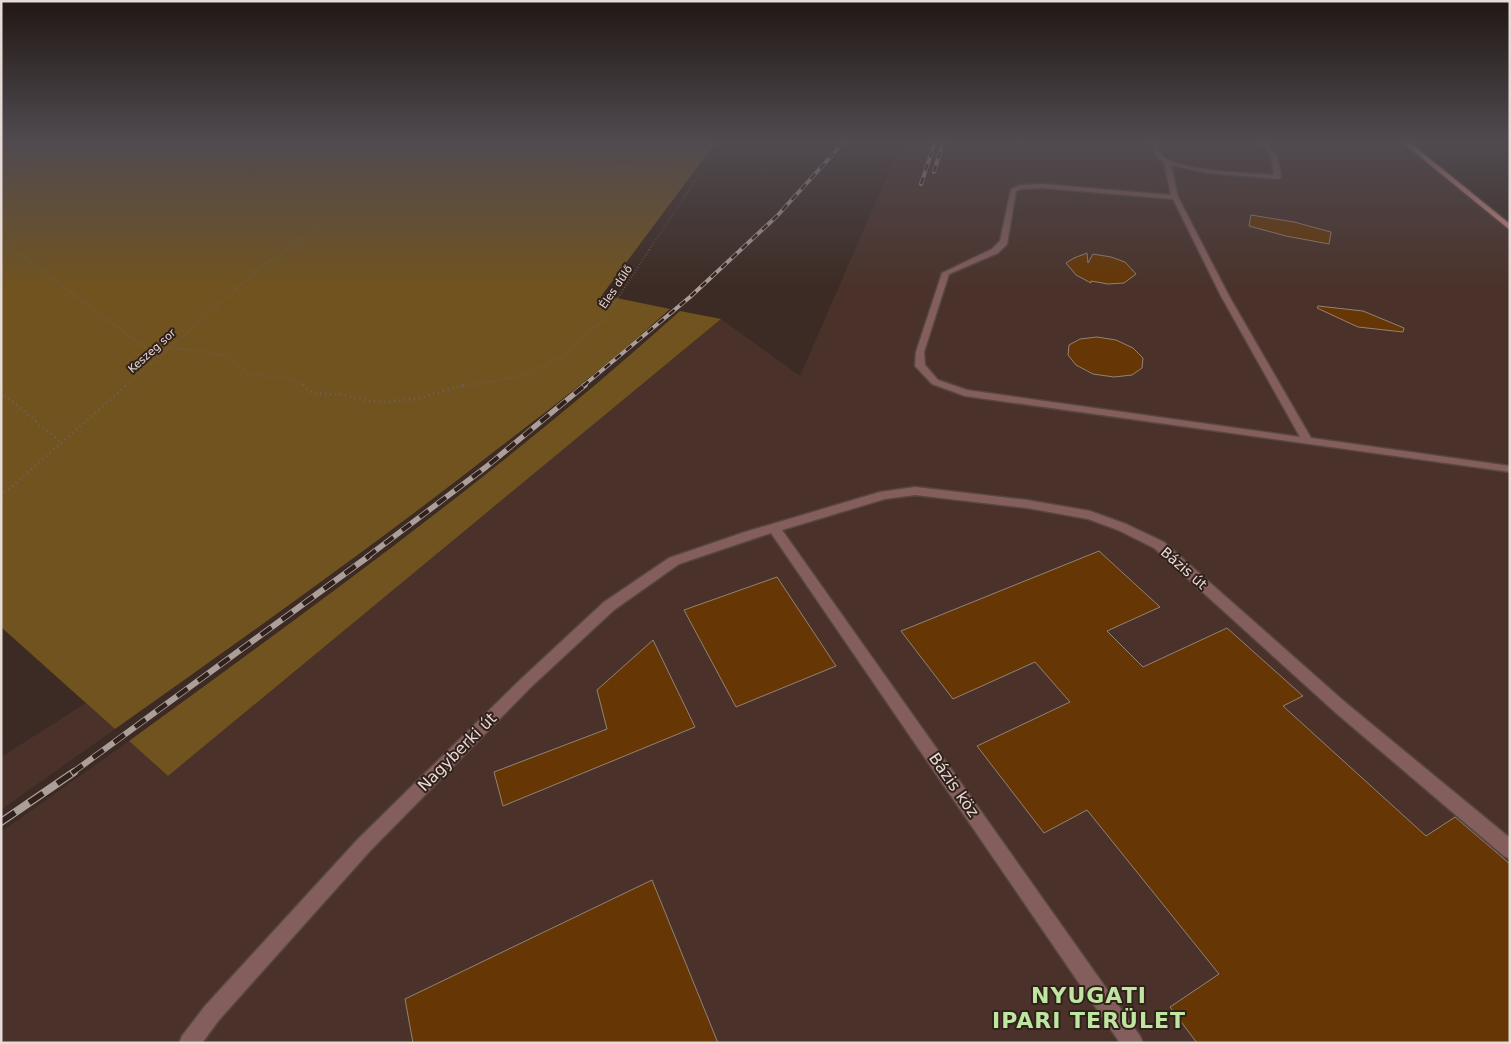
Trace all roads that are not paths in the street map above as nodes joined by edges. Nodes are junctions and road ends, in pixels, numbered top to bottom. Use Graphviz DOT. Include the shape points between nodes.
graph roads {
  1 [pos="1013,191"];
  2 [pos="1099,191"];
  3 [pos="1174,191"];
  4 [pos="1464,191"];
  5 [pos="1175,197"];
  6 [pos="1510,228"];
  7 [pos="1308,442"];
  8 [pos="1510,469"];
  9 [pos="774,528"];
  10 [pos="1510,850"];
  11 [pos="189,1043"];
  12 [pos="1133,1043"];
  1 -- 7 [label="lane" via="1004,242 995,250 946,273 920,352 920,366 935,382 965,393"];
  2 -- 5 [label="lane"];
  3 -- 5 [label="lane"];
  4 -- 6 [label="main road"];
  5 -- 7 [label="lane" via="1225,296"];
  7 -- 8 [label="lane"];
  9 -- 10 [label="street, Bázis út" via="884,495 915,491 1027,504 1090,515 1122,526 1159,545 1341,708"];
  9 -- 11 [label="street, Nagyberki út" via="674,561 609,606 526,683 364,845 212,1013"];
  9 -- 12 [label="street, Bázis köz"];
}
